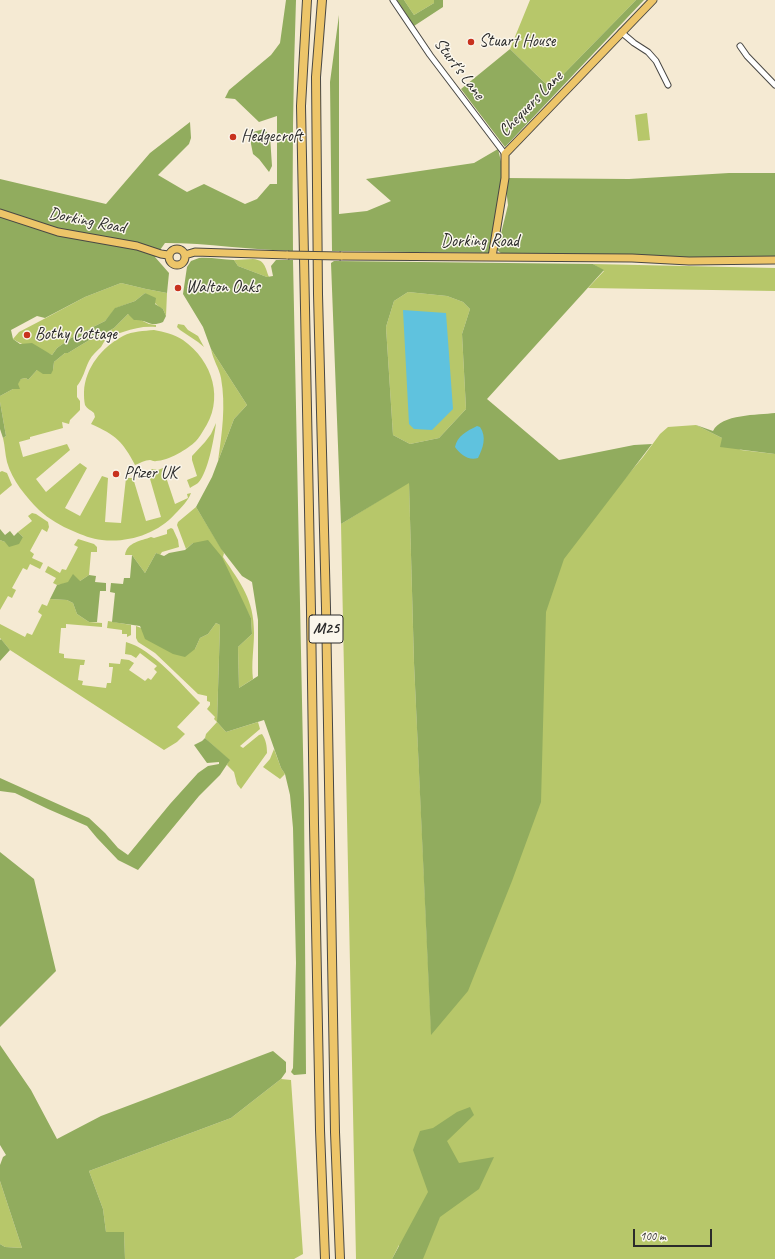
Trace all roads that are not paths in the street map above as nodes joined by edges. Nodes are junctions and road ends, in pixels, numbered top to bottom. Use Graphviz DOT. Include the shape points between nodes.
graph roads {
  1 [pos="307,0"];
  2 [pos="322,0"];
  3 [pos="393,0"];
  4 [pos="653,0"];
  5 [pos="621,32"];
  6 [pos="740,46"];
  7 [pos="668,85"];
  8 [pos="775,85"];
  9 [pos="505,154"];
  10 [pos="0,213"];
  11 [pos="168,255"];
  12 [pos="185,255"];
  13 [pos="492,257"];
  14 [pos="775,260"];
  15 [pos="325,1259"];
  16 [pos="340,1259"];
  1 -- 15 [label="highway, M25" via="301,106 320,1130"];
  2 -- 16 [label="highway, M25" via="316,77 318,294"];
  3 -- 9 [label="street, Sturt's Lane"];
  4 -- 5 [label="main road, Chequers Lane"];
  5 -- 7 [label="street" via="656,61"];
  5 -- 9 [label="main road, Chequers Lane"];
  6 -- 8 [label="street" via="745,58"];
  9 -- 13 [label="main road, Chequers Lane" via="505,178"];
  10 -- 11 [label="main road, Dorking Road" via="58,232 137,246"];
  11 -- 12 [label="main road" via="176,249 180,249"];
  11 -- 12 [label="main road" via="170,262 176,265 182,263"];
  12 -- 13 [label="main road, Dorking Road, bridge" via="195,252"];
  13 -- 14 [label="main road, Dorking Road"];
}
